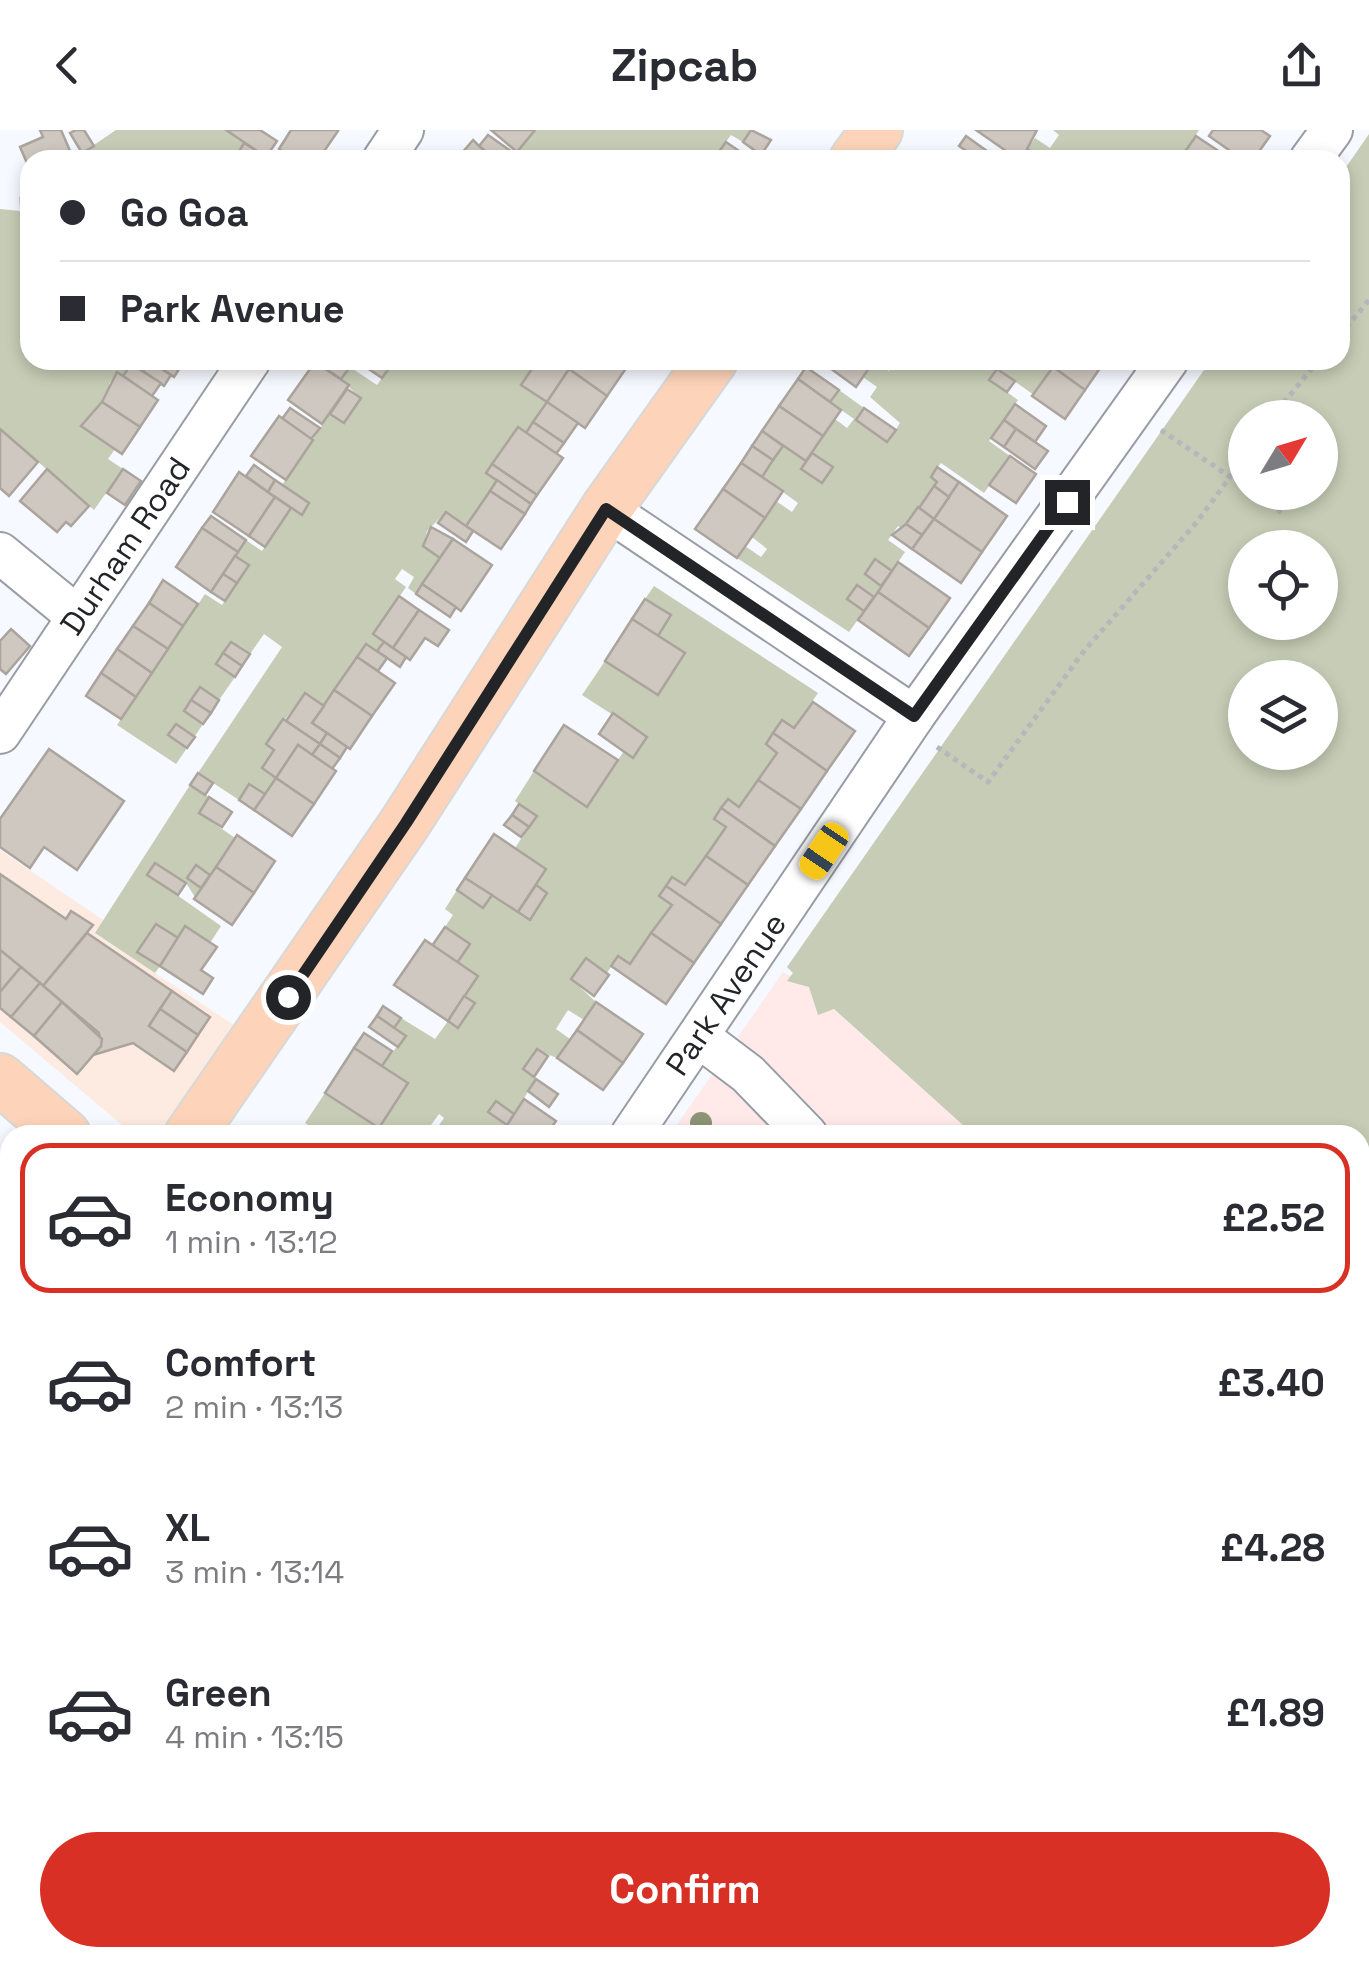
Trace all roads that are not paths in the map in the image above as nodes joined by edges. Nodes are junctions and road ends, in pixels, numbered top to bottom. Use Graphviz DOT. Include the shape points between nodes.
graph roads {
  1 [pos="243,370"];
  2 [pos="705,370"];
  3 [pos="1161,370"];
  4 [pos="606,509"];
  5 [pos="0,553"];
  6 [pos="78,617"];
  7 [pos="911,721"];
  8 [pos="0,733"];
  9 [pos="699,1037"];
  10 [pos="0,1079"];
  11 [pos="53,1125"];
  12 [pos="197,1125"];
  13 [pos="637,1125"];
  14 [pos="797,1125"];
  1 -- 6 [label="street, Durham Road"];
  2 -- 4 [label="main road"];
  3 -- 7 [label="street, Park Avenue"];
  4 -- 7 [label="street"];
  4 -- 12 [label="main road" via="406,823"];
  5 -- 6 [label="street"];
  6 -- 8 [label="street, Durham Road"];
  7 -- 9 [label="street, Park Avenue"];
  9 -- 13 [label="street, Park Avenue"];
  9 -- 14 [label="street" via="748,1074"];
  10 -- 11 [label="main road"];
}
